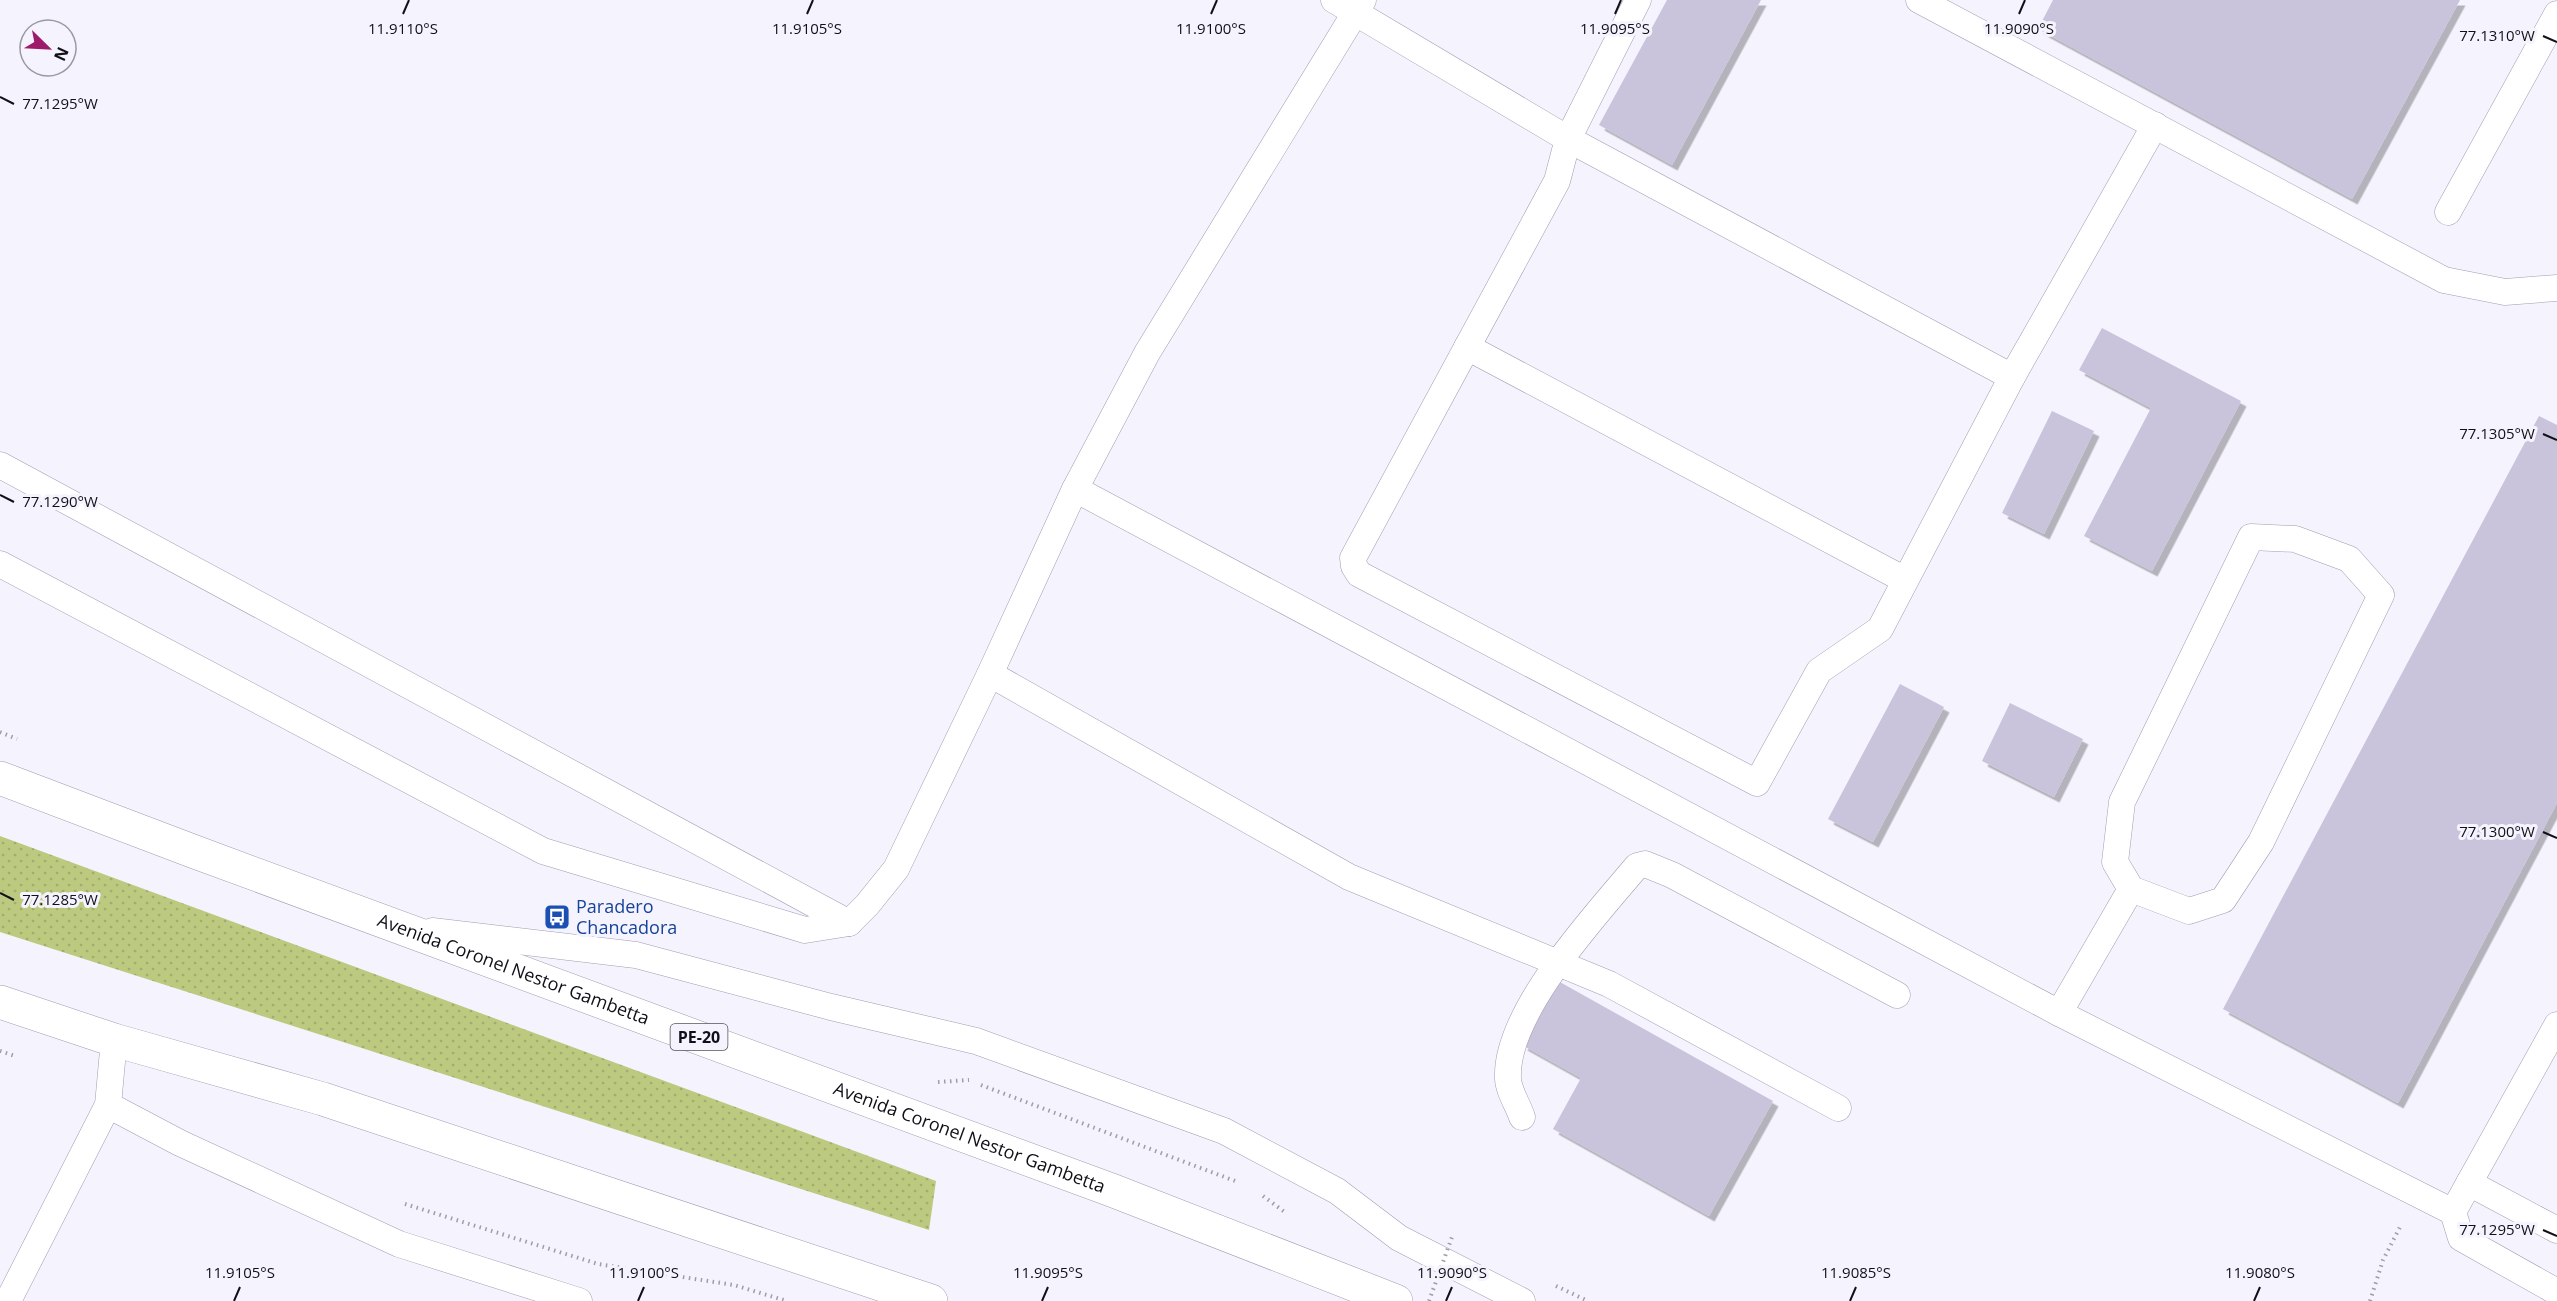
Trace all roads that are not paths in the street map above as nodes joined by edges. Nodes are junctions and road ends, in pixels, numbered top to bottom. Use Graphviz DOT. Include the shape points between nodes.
graph roads {
  1 [pos="1638,0"];
  2 [pos="1919,0"];
  3 [pos="1351,4"];
  4 [pos="2557,14"];
  5 [pos="2549,51"];
  6 [pos="2155,125"];
  7 [pos="1568,139"];
  8 [pos="2448,212"];
  9 [pos="2557,288"];
  10 [pos="1467,347"];
  11 [pos="2012,377"];
  12 [pos="0,465"];
  13 [pos="1075,489"];
  14 [pos="0,564"];
  15 [pos="1905,580"];
  16 [pos="990,674"];
  17 [pos="0,778"];
  18 [pos="2132,889"];
  19 [pos="849,923"];
  20 [pos="398,927"];
  21 [pos="1557,963"];
  22 [pos="1897,994"];
  23 [pos="0,1002"];
  24 [pos="2059,1013"];
  25 [pos="2557,1025"];
  26 [pos="114,1040"];
  27 [pos="108,1106"];
  28 [pos="1838,1108"];
  29 [pos="1522,1117"];
  30 [pos="2469,1183"];
  31 [pos="2453,1212"];
  32 [pos="2557,1230"];
  33 [pos="2557,1292"];
  34 [pos="8,1301"];
  35 [pos="579,1301"];
  36 [pos="931,1301"];
  37 [pos="1396,1301"];
  38 [pos="1522,1301"];
  1 -- 7 [label="lane"];
  2 -- 6 [label="lane"];
  3 -- 7 [label="lane"];
  3 -- 13 [label="lane" via="1147,353"];
  4 -- 5 [label="lane"];
  5 -- 8 [label="lane"];
  6 -- 9 [label="lane" via="2444,280 2505,292"];
  6 -- 11 [label="lane"];
  7 -- 10 [label="lane" via="1557,181"];
  7 -- 11 [label="lane"];
  10 -- 15 [label="lane"];
  10 -- 15 [label="lane" via="1353,558 1359,574 1757,783 1819,671 1880,629"];
  11 -- 15 [label="lane"];
  12 -- 19 [label="lane"];
  13 -- 16 [label="lane"];
  13 -- 24 [label="lane"];
  14 -- 19 [label="lane" via="543,851 806,930"];
  16 -- 19 [label="lane" via="896,869"];
  16 -- 21 [label="lane" via="1349,877"];
  17 -- 20 [label="highway, Avenida Coronel Nestor Gambetta / PE-20"];
  18 -- 18 [label="lane" via="2189,911 2223,900 2261,842 2380,595 2349,559 2295,539 2251,537 2122,802 2115,862"];
  18 -- 24 [label="lane"];
  20 -- 37 [label="highway, Avenida Coronel Nestor Gambetta / PE-20" via="1114,1191"];
  20 -- 38 [label="lane" via="636,956 976,1041 1224,1131 1337,1191 1399,1238"];
  21 -- 22 [label="lane" via="1637,866 1645,864"];
  21 -- 28 [label="lane" via="1609,984"];
  21 -- 29 [label="lane" via="1522,1023 1509,1058 1508,1081"];
  23 -- 26 [label="highway"];
  24 -- 31 [label="lane"];
  25 -- 30 [label="lane"];
  26 -- 27 [label="lane"];
  26 -- 36 [label="highway" via="323,1100"];
  27 -- 34 [label="lane"];
  27 -- 35 [label="lane" via="399,1244"];
  30 -- 31 [label="lane"];
  30 -- 32 [label="lane"];
  31 -- 33 [label="lane" via="2461,1238"];
}
